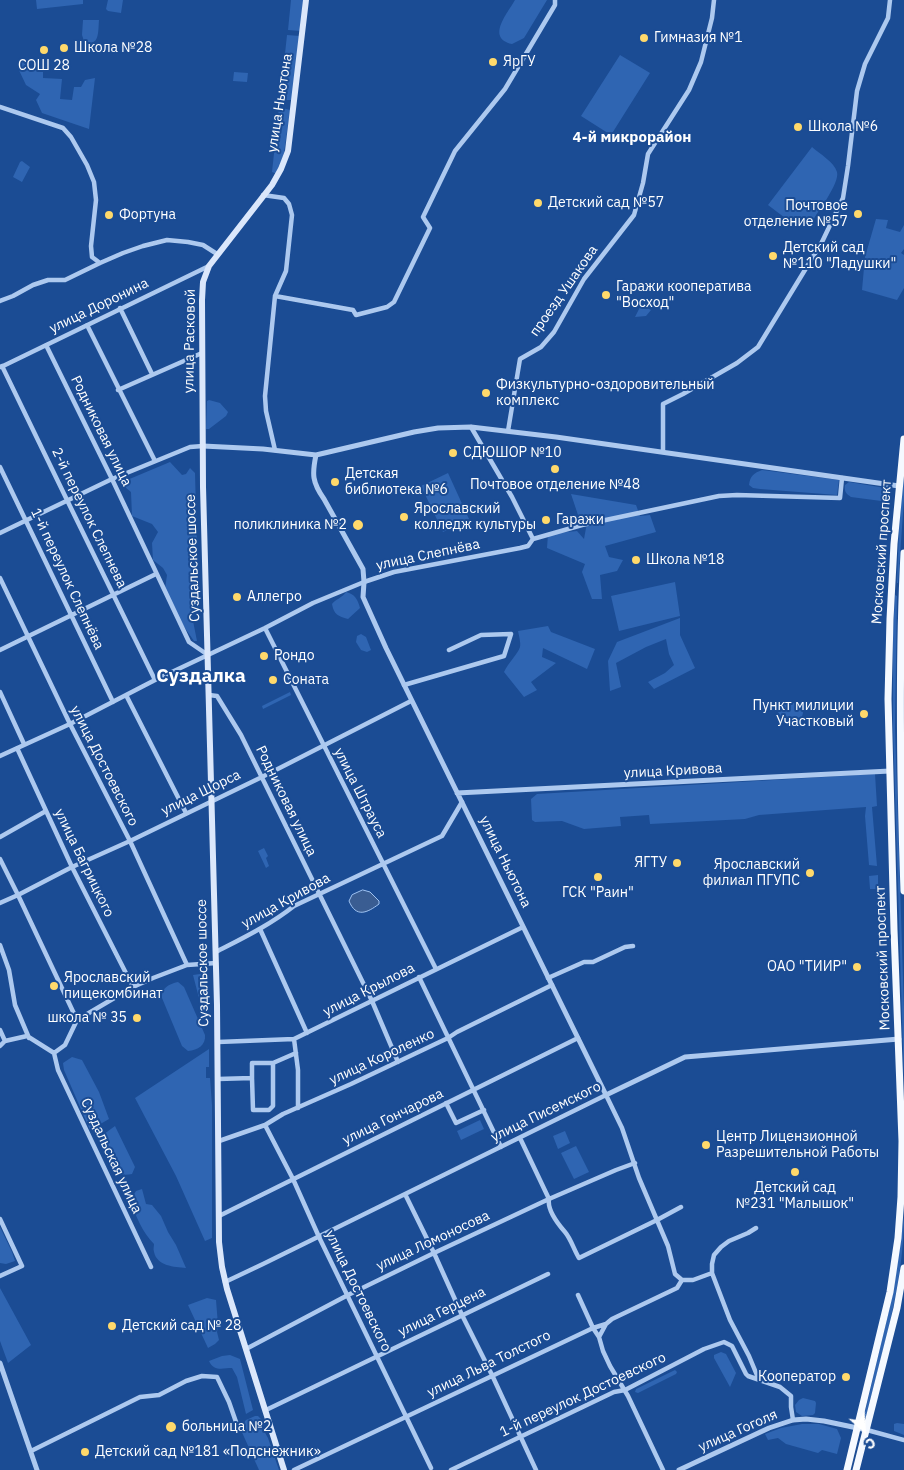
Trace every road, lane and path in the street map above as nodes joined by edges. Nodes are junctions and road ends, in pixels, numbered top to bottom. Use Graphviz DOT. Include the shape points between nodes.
graph roads {
  1 [pos="306,0"];
  2 [pos="555,0"];
  3 [pos="714,0"];
  4 [pos="890,0"];
  5 [pos="0,107"];
  6 [pos="263,195"];
  7 [pos="217,254"];
  8 [pos="100,262"];
  9 [pos="209,266"];
  10 [pos="275,296"];
  11 [pos="0,301"];
  12 [pos="120,308"];
  13 [pos="87,325"];
  14 [pos="46,345"];
  15 [pos="202,353"];
  16 [pos="1,366"];
  17 [pos="152,374"];
  18 [pos="118,390"];
  19 [pos="471,427"];
  20 [pos="508,431"];
  21 [pos="904,439"];
  22 [pos="203,446"];
  23 [pos="276,450"];
  24 [pos="663,452"];
  25 [pos="316,455"];
  26 [pos="155,461"];
  27 [pos="902,463"];
  28 [pos="0,467"];
  29 [pos="842,478"];
  30 [pos="112,479"];
  31 [pos="899,486"];
  32 [pos="66,500"];
  33 [pos="27,520"];
  34 [pos="0,533"];
  35 [pos="533,538"];
  36 [pos="904,553"];
  37 [pos="156,574"];
  38 [pos="0,578"];
  39 [pos="364,582"];
  40 [pos="891,589"];
  41 [pos="902,590"];
  42 [pos="114,595"];
  43 [pos="71,615"];
  44 [pos="265,628"];
  45 [pos="28,636"];
  46 [pos="0,650"];
  47 [pos="449,650"];
  48 [pos="209,655"];
  49 [pos="155,680"];
  50 [pos="404,685"];
  51 [pos="0,692"];
  52 [pos="126,695"];
  53 [pos="209,695"];
  54 [pos="411,701"];
  55 [pos="113,702"];
  56 [pos="70,724"];
  57 [pos="24,744"];
  58 [pos="323,746"];
  59 [pos="17,748"];
  60 [pos="0,756"];
  61 [pos="890,771"];
  62 [pos="262,777"];
  63 [pos="457,793"];
  64 [pos="902,800"];
  65 [pos="211,801"];
  66 [pos="462,802"];
  67 [pos="46,811"];
  68 [pos="186,813"];
  69 [pos="0,836"];
  70 [pos="130,841"];
  71 [pos="0,859"];
  72 [pos="384,863"];
  73 [pos="72,867"];
  74 [pos="904,891"];
  75 [pos="320,893"];
  76 [pos="18,895"];
  77 [pos="0,903"];
  78 [pos="523,927"];
  79 [pos="260,929"];
  80 [pos="0,945"];
  81 [pos="632,946"];
  82 [pos="216,952"];
  83 [pos="216,963"];
  84 [pos="187,966"];
  85 [pos="436,969"];
  86 [pos="419,977"];
  87 [pos="548,978"];
  88 [pos="552,985"];
  89 [pos="133,987"];
  90 [pos="372,1002"];
  91 [pos="77,1020"];
  92 [pos="0,1030"];
  93 [pos="307,1033"];
  94 [pos="29,1038"];
  95 [pos="294,1038"];
  96 [pos="448,1038"];
  97 [pos="578,1038"];
  98 [pos="899,1039"];
  99 [pos="5,1040"];
  100 [pos="218,1042"];
  101 [pos="0,1046"];
  102 [pos="296,1053"];
  103 [pos="54,1054"];
  104 [pos="398,1062"];
  105 [pos="273,1063"];
  106 [pos="252,1078"];
  107 [pos="218,1079"];
  108 [pos="474,1089"];
  109 [pos="606,1095"];
  110 [pos="446,1103"];
  111 [pos="298,1108"];
  112 [pos="269,1110"];
  113 [pos="484,1110"];
  114 [pos="271,1121"];
  115 [pos="265,1125"];
  116 [pos="520,1138"];
  117 [pos="219,1141"];
  118 [pos="502,1147"];
  119 [pos="635,1163"];
  120 [pos="903,1175"];
  121 [pos="294,1179"];
  122 [pos="404,1194"];
  123 [pos="550,1199"];
  124 [pos="681,1207"];
  125 [pos="219,1216"];
  126 [pos="0,1219"];
  127 [pos="657,1220"];
  128 [pos="756,1228"];
  129 [pos="320,1236"];
  130 [pos="434,1253"];
  131 [pos="151,1267"];
  132 [pos="904,1268"];
  133 [pos="712,1273"];
  134 [pos="548,1274"];
  135 [pos="0,1276"];
  136 [pos="682,1280"];
  137 [pos="225,1282"];
  138 [pos="348,1295"];
  139 [pos="578,1295"];
  140 [pos="462,1315"];
  141 [pos="606,1324"];
  142 [pos="593,1328"];
  143 [pos="599,1337"];
  144 [pos="246,1349"];
  145 [pos="377,1357"];
  146 [pos="0,1363"];
  147 [pos="492,1375"];
  148 [pos="759,1380"];
  149 [pos="625,1390"];
  150 [pos="266,1410"];
  151 [pos="407,1416"];
  152 [pos="794,1420"];
  153 [pos="236,1422"];
  154 [pos="857,1428"];
  155 [pos="867,1430"];
  156 [pos="521,1436"];
  157 [pos="904,1440"];
  158 [pos="31,1451"];
  159 [pos="431,1469"];
  160 [pos="37,1470"];
  161 [pos="284,1470"];
  162 [pos="294,1470"];
  163 [pos="452,1470"];
  164 [pos="536,1470"];
  165 [pos="663,1470"];
  166 [pos="679,1470"];
  167 [pos="846,1470"];
  168 [pos="856,1470"];
  1 -- 6 [label="main road, улица Ньютона" via="288,151 282,169"];
  2 -- 10 [label="street" via="505,89 455,151 423,217 430,228 394,302 387,308 356,315 353,310"];
  3 -- 20 [label="street, проезд Ушакова" via="701,62 689,90 648,154 634,215 584,279 554,332 541,347 520,359"];
  4 -- 24 [label="street" via="888,18 865,64 857,91 843,198 822,242 758,347 737,363 663,404"];
  5 -- 8 [label="street" via="64,128 71,137 94,182 92,257"];
  6 -- 7 [label="main road, улица Расковой"];
  6 -- 10 [label="street" via="284,198 292,216 286,271"];
  7 -- 8 [label="street" via="203,245 168,240"];
  7 -- 9 [label="main road, улица Расковой"];
  8 -- 11 [label="street" via="65,280 48,280"];
  9 -- 12 [label="street, улица Доронина"];
  9 -- 15 [label="main road, улица Расковой" via="203,282"];
  10 -- 23 [label="street" via="266,411"];
  12 -- 13 [label="street, улица Доронина"];
  12 -- 17 [label="street"];
  13 -- 14 [label="street, улица Доронина"];
  13 -- 18 [label="street"];
  14 -- 16 [label="street, улица Доронина"];
  14 -- 30 [label="street, Родниковая улица"];
  15 -- 17 [label="street"];
  15 -- 22 [label="main road, улица Расковой"];
  16 -- 32 [label="street, 2-й переулок Слепнева"];
  17 -- 18 [label="street"];
  18 -- 26 [label="street"];
  19 -- 20 [label="street"];
  19 -- 25 [label="street" via="414,432"];
  19 -- 35 [label="street"];
  20 -- 24 [label="street"];
  21 -- 27 [label="main road, Московский проспект"];
  22 -- 23 [label="street"];
  22 -- 26 [label="street" via="190,447"];
  22 -- 48 [label="main road, Суздальское шоссе"];
  23 -- 25 [label="street"];
  24 -- 29 [label="street"];
  25 -- 39 [label="street, улица Ньютона" via="313,477 317,489 363,569"];
  26 -- 30 [label="street"];
  27 -- 31 [label="main road, Московский проспект"];
  28 -- 33 [label="street, 1-й переулок Слепнёва"];
  29 -- 31 [label="street"];
  29 -- 35 [label="street, улица Слепнёва" via="840,498 718,496"];
  30 -- 32 [label="street"];
  30 -- 37 [label="street, Родниковая улица"];
  31 -- 40 [label="main road, Московский проспект"];
  32 -- 33 [label="street"];
  32 -- 42 [label="street, 2-й переулок Слепнева"];
  33 -- 34 [label="street"];
  33 -- 43 [label="street, 1-й переулок Слепнёва"];
  35 -- 39 [label="street, улица Слепнёва" via="528,546 394,572"];
  36 -- 41 [label="main road, Московский проспект"];
  37 -- 42 [label="street"];
  37 -- 48 [label="street, Родниковая улица" via="189,642"];
  38 -- 45 [label="street, улица Достоевского"];
  39 -- 44 [label="street, улица Слепнёва"];
  39 -- 50 [label="street, улица Ньютона" via="363,597"];
  40 -- 41 [label="main road"];
  40 -- 61 [label="main road, Московский проспект"];
  41 -- 64 [label="main road, Московский проспект" via="899,699"];
  42 -- 43 [label="street"];
  42 -- 49 [label="street, 2-й переулок Слепнева"];
  43 -- 45 [label="street"];
  43 -- 55 [label="street, 1-й переулок Слепнёва"];
  44 -- 48 [label="street, улица Слепнёва"];
  44 -- 58 [label="street, улица Штрауса"];
  45 -- 46 [label="street"];
  45 -- 56 [label="street, улица Достоевского"];
  47 -- 50 [label="street" via="481,635 511,634 504,656"];
  48 -- 49 [label="street, улица Слепнёва"];
  48 -- 53 [label="main road, Суздальское шоссе"];
  49 -- 52 [label="street, улица Слепнёва"];
  50 -- 54 [label="street, улица Ньютона"];
  51 -- 57 [label="street"];
  52 -- 55 [label="street, улица Слепнёва"];
  52 -- 68 [label="street"];
  53 -- 62 [label="street, Родниковая улица" via="217,696"];
  53 -- 65 [label="main road, Суздальское шоссе"];
  54 -- 58 [label="street, улица Щорса"];
  54 -- 63 [label="street, улица Ньютона"];
  55 -- 56 [label="street, улица Слепнёва"];
  56 -- 57 [label="street, улица Слепнёва"];
  56 -- 70 [label="street, улица Достоевского"];
  57 -- 59 [label="street, улица Слепнёва"];
  58 -- 62 [label="street, улица Щорса"];
  58 -- 72 [label="street, улица Штрауса"];
  59 -- 60 [label="street, улица Слепнёва"];
  59 -- 67 [label="street, улица Багрицкого"];
  61 -- 63 [label="street, улица Кривова"];
  61 -- 98 [label="main road, Московский проспект"];
  62 -- 65 [label="street, улица Щорса"];
  62 -- 75 [label="street, Родниковая улица"];
  63 -- 66 [label="street, улица Ньютона"];
  64 -- 74 [label="main road, Московский проспект"];
  65 -- 68 [label="street, улица Щорса"];
  65 -- 82 [label="main road, Суздальское шоссе"];
  66 -- 72 [label="street, улица Кривова" via="442,836"];
  66 -- 78 [label="street, улица Ньютона"];
  67 -- 69 [label="street"];
  67 -- 73 [label="street, улица Багрицкого"];
  68 -- 70 [label="street, улица Щорса"];
  70 -- 73 [label="street, улица Щорса"];
  70 -- 84 [label="street, улица Достоевского"];
  71 -- 76 [label="street"];
  72 -- 75 [label="street, улица Кривова"];
  72 -- 85 [label="street, улица Штрауса"];
  73 -- 76 [label="street, улица Щорса"];
  73 -- 89 [label="street, улица Багрицкого"];
  75 -- 79 [label="street, улица Кривова"];
  75 -- 90 [label="street, Родниковая улица"];
  76 -- 77 [label="street, улица Щорса"];
  76 -- 91 [label="street"];
  78 -- 85 [label="street, улица Крылова"];
  78 -- 87 [label="street, улица Ньютона"];
  79 -- 82 [label="street, улица Кривова"];
  79 -- 93 [label="street"];
  80 -- 94 [label="street" via="9,970 15,1005"];
  81 -- 87 [label="street"];
  82 -- 83 [label="main road, Суздальское шоссе"];
  83 -- 84 [label="street"];
  83 -- 100 [label="main road, Суздальское шоссе"];
  84 -- 89 [label="street"];
  85 -- 86 [label="street, улица Крылова"];
  86 -- 90 [label="street, улица Крылова"];
  86 -- 96 [label="street"];
  87 -- 88 [label="street, улица Ньютона"];
  88 -- 96 [label="street, улица Короленко"];
  88 -- 97 [label="street, улица Ньютона"];
  89 -- 91 [label="street"];
  90 -- 93 [label="street, улица Крылова"];
  90 -- 104 [label="street, Родниковая улица"];
  91 -- 103 [label="street" via="65,1045"];
  92 -- 99 [label="street"];
  93 -- 95 [label="street, улица Крылова"];
  94 -- 99 [label="street"];
  94 -- 103 [label="street"];
  95 -- 100 [label="street, улица Крылова"];
  95 -- 102 [label="street"];
  96 -- 104 [label="street, улица Короленко"];
  96 -- 108 [label="street"];
  97 -- 108 [label="street, улица Гончарова"];
  97 -- 109 [label="street, улица Ньютона"];
  98 -- 109 [label="street, улица Писемского" via="685,1057"];
  98 -- 120 [label="main road, Московский проспект"];
  99 -- 101 [label="street"];
  100 -- 107 [label="main road, Суздальское шоссе"];
  102 -- 105 [label="street"];
  102 -- 111 [label="street"];
  103 -- 131 [label="street, Суздальская улица" via="58,1070"];
  104 -- 111 [label="street, улица Короленко"];
  105 -- 106 [label="street" via="252,1064"];
  105 -- 112 [label="street" via="273,1106"];
  106 -- 107 [label="street"];
  106 -- 112 [label="street" via="253,1110"];
  107 -- 117 [label="main road, Суздальское шоссе"];
  108 -- 110 [label="street, улица Гончарова"];
  108 -- 113 [label="street"];
  109 -- 116 [label="street, улица Писемского"];
  109 -- 119 [label="street, улица Ньютона"];
  110 -- 113 [label="street" via="456,1123"];
  110 -- 121 [label="street, улица Гончарова"];
  111 -- 114 [label="street, улица Короленко"];
  112 -- 114 [label="street"];
  113 -- 118 [label="street"];
  114 -- 115 [label="street, улица Короленко"];
  115 -- 117 [label="street, улица Короленко"];
  115 -- 121 [label="street, улица Достоевского"];
  116 -- 118 [label="street, улица Писемского"];
  116 -- 123 [label="street"];
  117 -- 125 [label="main road, Суздальское шоссе"];
  118 -- 122 [label="street, улица Писемского"];
  119 -- 123 [label="street, улица Ломоносова"];
  119 -- 127 [label="street, улица Ньютона"];
  120 -- 154 [label="main road, Московский проспект" via="890,1292"];
  121 -- 125 [label="street, улица Гончарова"];
  121 -- 129 [label="street, улица Достоевского"];
  122 -- 129 [label="street, улица Писемского"];
  122 -- 130 [label="street"];
  123 -- 127 [label="street" via="549,1207 578,1258"];
  123 -- 130 [label="street, улица Ломоносова"];
  124 -- 127 [label="street"];
  125 -- 137 [label="main road, Суздальское шоссе"];
  126 -- 135 [label="street" via="22,1266"];
  127 -- 136 [label="street, улица Ньютона" via="675,1274"];
  128 -- 133 [label="street" via="721,1247 714,1255"];
  129 -- 137 [label="street, улица Писемского"];
  129 -- 138 [label="street, улица Достоевского"];
  130 -- 138 [label="street, улица Ломоносова"];
  130 -- 140 [label="street"];
  132 -- 155 [label="main road"];
  133 -- 136 [label="street"];
  133 -- 148 [label="street"];
  134 -- 140 [label="street, улица Герцена"];
  136 -- 141 [label="street, улица Льва Толстого" via="677,1288"];
  137 -- 144 [label="main road, Суздальское шоссе"];
  138 -- 144 [label="street, улица Ломоносова"];
  138 -- 145 [label="street, улица Достоевского"];
  139 -- 142 [label="street"];
  140 -- 145 [label="street, улица Герцена"];
  140 -- 147 [label="street"];
  141 -- 142 [label="street, улица Льва Толстого"];
  141 -- 143 [label="street"];
  142 -- 143 [label="street"];
  142 -- 147 [label="street, улица Льва Толстого"];
  143 -- 149 [label="street" via="610,1366"];
  144 -- 150 [label="main road, Суздальское шоссе"];
  145 -- 150 [label="street, улица Герцена"];
  145 -- 151 [label="street, улица Достоевского"];
  146 -- 158 [label="street"];
  147 -- 151 [label="street, улица Льва Толстого"];
  147 -- 156 [label="street"];
  148 -- 149 [label="street, 1-й переулок Достоевского" via="746,1374 732,1346 724,1342"];
  148 -- 152 [label="street" via="780,1387 790,1396"];
  149 -- 156 [label="street, 1-й переулок Достоевского" via="614,1392"];
  149 -- 165 [label="street"];
  150 -- 161 [label="main road, Суздальское шоссе"];
  151 -- 159 [label="street, улица Достоевского"];
  151 -- 162 [label="street, улица Льва Толстого"];
  152 -- 154 [label="street, улица Гоголя" via="817,1420"];
  152 -- 166 [label="street, улица Гоголя" via="769,1428"];
  153 -- 158 [label="street" via="217,1377 202,1376 159,1395 140,1397"];
  154 -- 155 [label="street, улица Гоголя"];
  154 -- 167 [label="main road, Московский проспект"];
  155 -- 157 [label="street"];
  155 -- 168 [label="main road"];
  156 -- 163 [label="street, 1-й переулок Достоевского"];
  156 -- 164 [label="street"];
  158 -- 160 [label="street"];
}
